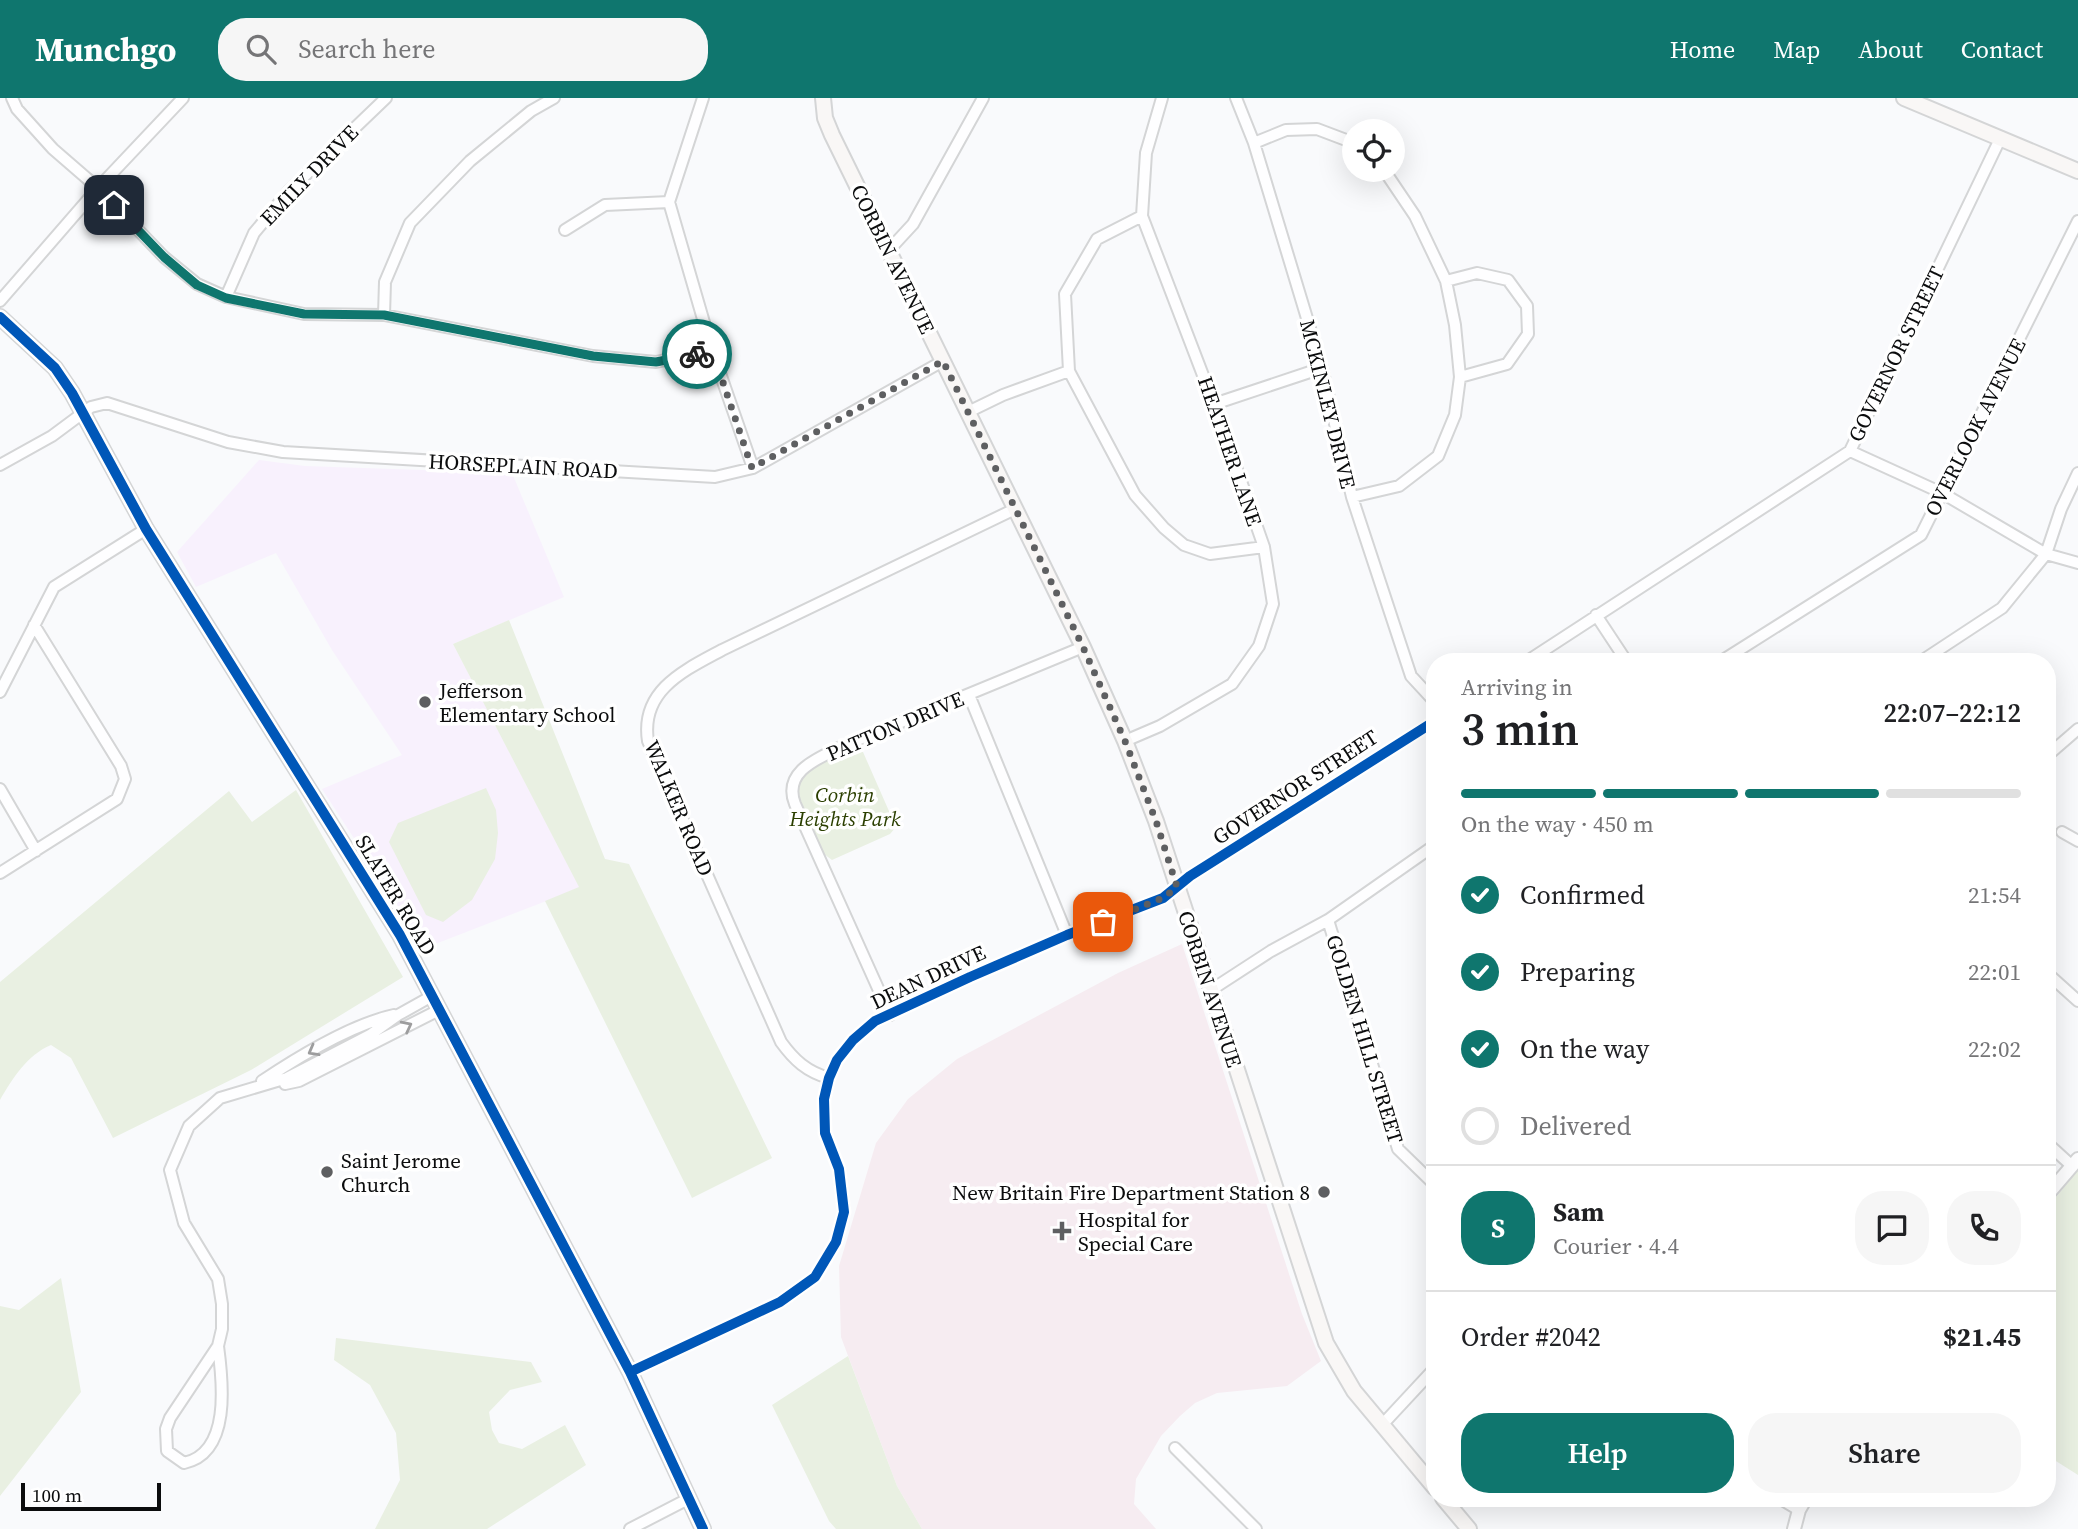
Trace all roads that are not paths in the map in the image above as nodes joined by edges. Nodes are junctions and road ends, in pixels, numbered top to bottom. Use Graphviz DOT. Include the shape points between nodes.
graph roads {
  1 [pos="12,98"];
  2 [pos="183,98"];
  3 [pos="386,98"];
  4 [pos="554,98"];
  5 [pos="703,98"];
  6 [pos="823,98"];
  7 [pos="983,98"];
  8 [pos="1162,98"];
  9 [pos="1236,98"];
  10 [pos="1904,98"];
  11 [pos="2001,137"];
  12 [pos="1342,138"];
  13 [pos="1254,144"];
  14 [pos="2078,171"];
  15 [pos="1392,182"];
  16 [pos="98,187"];
  17 [pos="669,202"];
  18 [pos="1142,216"];
  19 [pos="2078,221"];
  20 [pos="565,230"];
  21 [pos="889,250"];
  22 [pos="1446,281"];
  23 [pos="226,298"];
  24 [pos="0,301"];
  25 [pos="384,315"];
  26 [pos="0,317"];
  27 [pos="712,350"];
  28 [pos="943,361"];
  29 [pos="1322,368"];
  30 [pos="1069,370"];
  31 [pos="1460,377"];
  32 [pos="1214,404"];
  33 [pos="968,412"];
  34 [pos="83,413"];
  35 [pos="1850,450"];
  36 [pos="0,465"];
  37 [pos="752,468"];
  38 [pos="2078,473"];
  39 [pos="1942,493"];
  40 [pos="1352,497"];
  41 [pos="1015,509"];
  42 [pos="146,529"];
  43 [pos="1264,547"];
  44 [pos="2046,554"];
  45 [pos="2078,563"];
  46 [pos="1596,615"];
  47 [pos="34,625"];
  48 [pos="1083,647"];
  49 [pos="1539,653"];
  50 [pos="1621,653"];
  51 [pos="1734,653"];
  52 [pos="1934,653"];
  53 [pos="0,692"];
  54 [pos="1426,692"];
  55 [pos="969,695"];
  56 [pos="1426,727"];
  57 [pos="2078,729"];
  58 [pos="1125,741"];
  59 [pos="2056,748"];
  60 [pos="0,789"];
  61 [pos="2062,832"];
  62 [pos="2078,841"];
  63 [pos="36,851"];
  64 [pos="1426,853"];
  65 [pos="0,873"];
  66 [pos="1177,887"];
  67 [pos="1328,920"];
  68 [pos="1067,935"];
  69 [pos="2056,981"];
  70 [pos="1211,990"];
  71 [pos="2078,1001"];
  72 [pos="435,1003"];
  73 [pos="890,1014"];
  74 [pos="829,1078"];
  75 [pos="254,1086"];
  76 [pos="2056,1149"];
  77 [pos="2075,1162"];
  78 [pos="1426,1176"];
  79 [pos="2056,1185"];
  80 [pos="218,1346"];
  81 [pos="630,1373"];
  82 [pos="1426,1378"];
  83 [pos="1382,1426"];
  84 [pos="1175,1448"];
  85 [pos="1426,1477"];
  86 [pos="688,1499"];
  87 [pos="1451,1507"];
  88 [pos="1794,1507"];
  89 [pos="1801,1507"];
  90 [pos="1799,1510"];
  91 [pos="630,1529"];
  92 [pos="703,1529"];
  93 [pos="1256,1529"];
  94 [pos="1469,1529"];
  95 [pos="1794,1529"];
  1 -- 16 [label="street" via="52,149"];
  2 -- 16 [label="street"];
  3 -- 23 [label="street, EMILY DRIVE" via="289,191 254,233"];
  4 -- 25 [label="street" via="470,161 410,223 385,282"];
  5 -- 17 [label="street"];
  6 -- 21 [label="main road, CORBIN AVENUE" via="832,135"];
  7 -- 21 [label="street" via="913,224"];
  8 -- 18 [label="street, HEATHER LANE" via="1146,153"];
  9 -- 13 [label="street, MCKINLEY DRIVE"];
  10 -- 11 [label="main road"];
  11 -- 14 [label="main road"];
  11 -- 35 [label="street, GOVERNOR STREET"];
  12 -- 13 [label="street" via="1317,129 1286,130"];
  13 -- 29 [label="street, MCKINLEY DRIVE"];
  15 -- 22 [label="street" via="1415,216"];
  16 -- 23 [label="street" via="164,257 197,285"];
  16 -- 24 [label="street"];
  17 -- 20 [label="street" via="605,205"];
  17 -- 27 [label="street"];
  18 -- 30 [label="street" via="1097,239 1065,294"];
  18 -- 32 [label="street, HEATHER LANE"];
  19 -- 39 [label="street, OVERLOOK AVENUE"];
  21 -- 28 [label="main road, CORBIN AVENUE"];
  22 -- 31 [label="street"];
  22 -- 31 [label="street" via="1477,273 1508,280 1527,306 1528,334 1507,365"];
  23 -- 25 [label="street" via="304,314"];
  25 -- 27 [label="street" via="593,356 656,362"];
  26 -- 34 [label="main road, SLATER ROAD" via="55,368"];
  27 -- 37 [label="street"];
  28 -- 33 [label="main road, CORBIN AVENUE"];
  28 -- 37 [label="street, HORSEPLAIN ROAD"];
  29 -- 32 [label="street"];
  29 -- 40 [label="street, MCKINLEY DRIVE"];
  30 -- 33 [label="street"];
  30 -- 43 [label="street" via="1135,495 1164,528 1184,545 1210,554"];
  31 -- 40 [label="street" via="1455,415 1438,456 1399,486"];
  32 -- 43 [label="street, HEATHER LANE"];
  33 -- 41 [label="main road, CORBIN AVENUE"];
  34 -- 36 [label="street"];
  34 -- 37 [label="street, HORSEPLAIN ROAD" via="96,404 114,404 228,442 283,452 715,477"];
  34 -- 42 [label="main road, SLATER ROAD"];
  35 -- 39 [label="street"];
  35 -- 46 [label="street, GOVERNOR STREET"];
  38 -- 44 [label="street"];
  39 -- 44 [label="street"];
  39 -- 51 [label="street, OVERLOOK AVENUE" via="1921,535"];
  40 -- 54 [label="street, MCKINLEY DRIVE" via="1411,676"];
  41 -- 48 [label="main road, CORBIN AVENUE"];
  41 -- 74 [label="street, WALKER ROAD" via="678,674 652,709 648,741 781,1042 797,1062"];
  42 -- 47 [label="street" via="54,587"];
  42 -- 72 [label="main road, SLATER ROAD" via="400,934"];
  43 -- 58 [label="street, HEATHER LANE" via="1273,604 1259,646 1231,684"];
  44 -- 45 [label="street"];
  44 -- 52 [label="street" via="2002,608"];
  46 -- 49 [label="street, GOVERNOR STREET"];
  46 -- 50 [label="street"];
  47 -- 53 [label="street"];
  47 -- 63 [label="street" via="125,779 117,799"];
  48 -- 55 [label="street, PATTON DRIVE"];
  48 -- 58 [label="main road, CORBIN AVENUE"];
  55 -- 68 [label="street"];
  55 -- 73 [label="street, PATTON DRIVE" via="822,756 800,772 792,786 795,804"];
  56 -- 66 [label="street, GOVERNOR STREET"];
  57 -- 59 [label="street"];
  58 -- 66 [label="main road, CORBIN AVENUE"];
  60 -- 63 [label="street"];
  61 -- 62 [label="street"];
  63 -- 65 [label="street"];
  64 -- 67 [label="street"];
  66 -- 68 [label="street, DEAN DRIVE" via="1163,898"];
  66 -- 70 [label="main road, CORBIN AVENUE"];
  67 -- 70 [label="street"];
  67 -- 78 [label="street, GOLDEN HILL STREET" via="1398,1149"];
  68 -- 73 [label="street, DEAN DRIVE"];
  69 -- 71 [label="street"];
  70 -- 83 [label="main road, CORBIN AVENUE" via="1319,1325 1345,1378"];
  72 -- 75 [label="street, one-way" via="398,1015 370,1035 287,1078"];
  75 -- 72 [label="street, one-way" via="299,1081"];
  72 -- 81 [label="main road, SLATER ROAD"];
  73 -- 74 [label="street, DEAN DRIVE" via="853,1040"];
  74 -- 81 [label="street, DEAN DRIVE" via="823,1123 839,1169 844,1212 836,1242 814,1277 780,1302"];
  75 -- 80 [label="street" via="220,1098 189,1126 170,1170 184,1223 218,1279 222,1304"];
  76 -- 77 [label="street"];
  77 -- 79 [label="street"];
  80 -- 80 [label="street" via="166,1429 167,1451 184,1464 195,1461 220,1426 223,1388"];
  81 -- 86 [label="main road, SLATER ROAD"];
  82 -- 83 [label="street"];
  83 -- 85 [label="main road, CORBIN AVENUE"];
  84 -- 93 [label="street"];
  86 -- 91 [label="street"];
  86 -- 92 [label="main road, SLATER ROAD"];
  87 -- 94 [label="main road"];
  88 -- 90 [label="street"];
  89 -- 90 [label="street"];
  90 -- 95 [label="street"];
}
